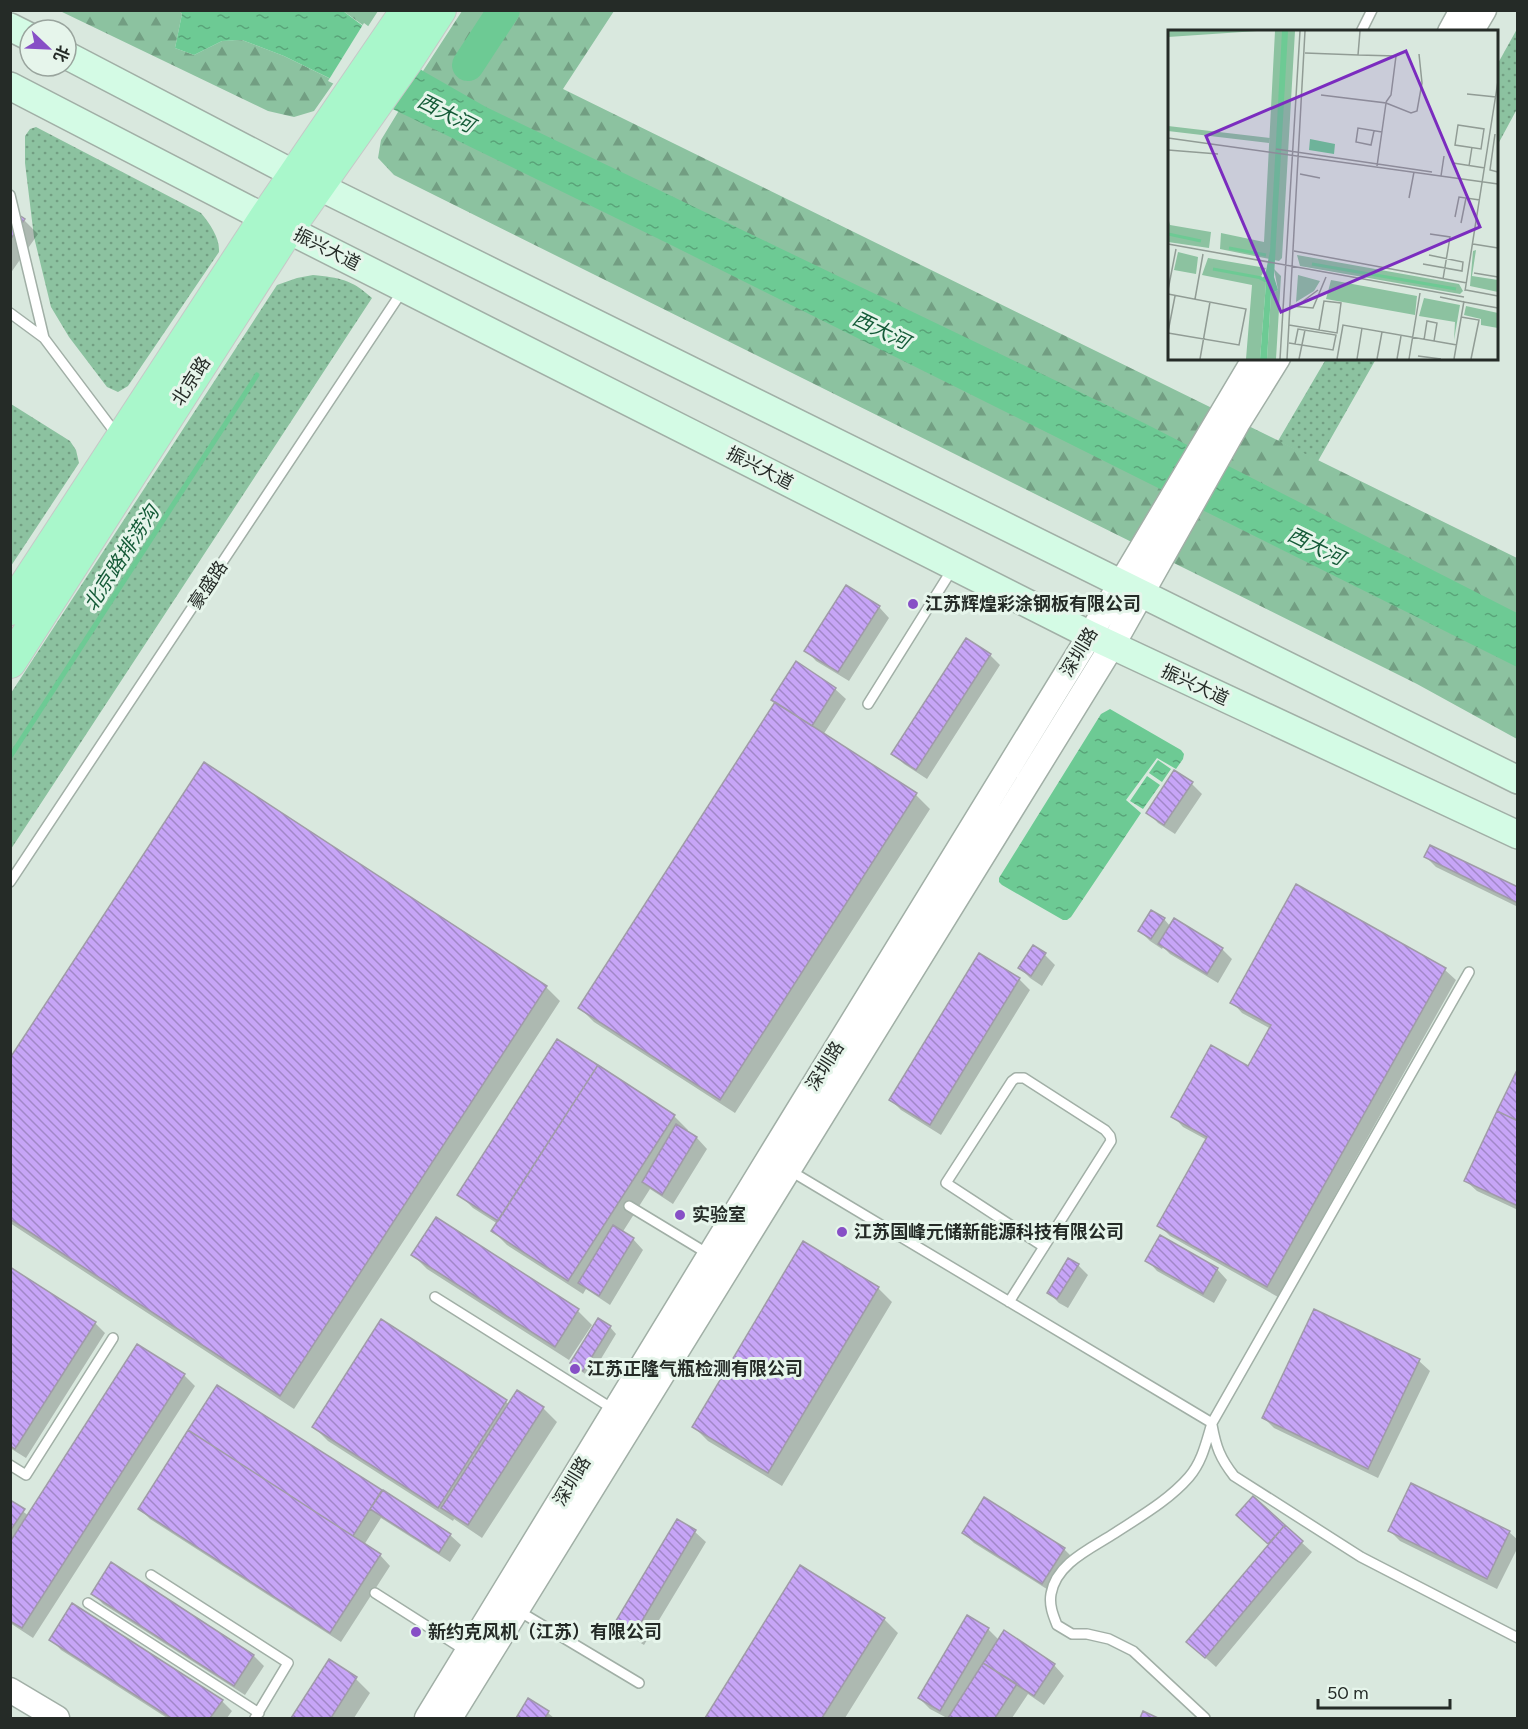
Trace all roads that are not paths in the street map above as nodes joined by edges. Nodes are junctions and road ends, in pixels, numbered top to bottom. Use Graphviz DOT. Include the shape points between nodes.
graph roads {
  1 [pos="407,10"];
  2 [pos="440,10"];
  3 [pos="1372,10"];
  4 [pos="1462,10"];
  5 [pos="1484,10"];
  6 [pos="1362,30"];
  7 [pos="1451,30"];
  8 [pos="1472,30"];
  9 [pos="399,48"];
  10 [pos="78,62"];
  11 [pos="13,90"];
  12 [pos="307,181"];
  13 [pos="10,195"];
  14 [pos="277,223"];
  15 [pos="405,288"];
  16 [pos="10,313"];
  17 [pos="44,338"];
  18 [pos="1254,360"];
  19 [pos="1276,360"];
  20 [pos="1227,423"];
  21 [pos="120,440"];
  22 [pos="954,566"];
  23 [pos="1131,588"];
  24 [pos="10,609"];
  25 [pos="1101,641"];
  26 [pos="10,662"];
  27 [pos="868,704"];
  28 [pos="1518,780"];
  29 [pos="1518,835"];
  30 [pos="10,882"];
  31 [pos="1469,972"];
  32 [pos="769,1158"];
  33 [pos="789,1170"];
  34 [pos="629,1206"];
  35 [pos="1044,1247"];
  36 [pos="710,1255"];
  37 [pos="435,1297"];
  38 [pos="1009,1302"];
  39 [pos="113,1338"];
  40 [pos="615,1410"];
  41 [pos="1212,1423"];
  42 [pos="10,1465"];
  43 [pos="151,1575"];
  44 [pos="375,1593"];
  45 [pos="88,1603"];
  46 [pos="509,1605"];
  47 [pos="1518,1638"];
  48 [pos="468,1653"];
  49 [pos="639,1683"];
  50 [pos="10,1690"];
  51 [pos="257,1716"];
  52 [pos="57,1719"];
  53 [pos="427,1719"];
  54 [pos="450,1719"];
  55 [pos="1205,1719"];
  1 -- 9 [label="main road"];
  2 -- 9 [label="main road"];
  3 -- 6 [label="lane"];
  4 -- 7 [label="street"];
  5 -- 8 [label="street"];
  9 -- 12 [label="main road, 北京路"];
  10 -- 12 [label="main road"];
  11 -- 14 [label="main road, 振兴大道"];
  12 -- 14 [label="main road, 北京路"];
  12 -- 23 [label="main road"];
  13 -- 17 [label="lane"];
  14 -- 15 [label="main road, 振兴大道"];
  14 -- 21 [label="main road, 北京路"];
  14 -- 26 [label="main road, 北京路"];
  15 -- 22 [label="main road, 振兴大道"];
  15 -- 30 [label="lane, 豪盛路"];
  16 -- 17 [label="lane"];
  17 -- 21 [label="lane"];
  18 -- 20 [label="street"];
  19 -- 20 [label="street"];
  20 -- 23 [label="street, 深圳路"];
  21 -- 24 [label="main road, 北京路"];
  22 -- 25 [label="main road, 振兴大道"];
  22 -- 27 [label="lane"];
  23 -- 25 [label="street, 深圳路"];
  23 -- 28 [label="main road"];
  25 -- 29 [label="main road, 振兴大道"];
  25 -- 32 [label="street, 深圳路"];
  25 -- 33 [label="street, 深圳路"];
  31 -- 41 [label="lane"];
  32 -- 33 [label="lane"];
  32 -- 36 [label="street, 深圳路"];
  33 -- 38 [label="lane"];
  33 -- 46 [label="street, 深圳路"];
  34 -- 36 [label="lane"];
  35 -- 35 [label="lane" via="1111,1142 1105,1130 1024,1078 1016,1077 946,1183"];
  35 -- 38 [label="lane"];
  36 -- 40 [label="street, 深圳路"];
  37 -- 40 [label="lane"];
  38 -- 41 [label="lane"];
  39 -- 42 [label="lane" via="26,1475"];
  40 -- 46 [label="street, 深圳路"];
  41 -- 47 [label="lane" via="1216,1447 1234,1476 1361,1557"];
  41 -- 55 [label="lane" via="1202,1458 1190,1476 1153,1508 1070,1563 1051,1593 1057,1625 1072,1634 1109,1639 1133,1651"];
  43 -- 51 [label="lane" via="288,1663"];
  44 -- 48 [label="lane"];
  45 -- 51 [label="lane"];
  46 -- 48 [label="street, 深圳路"];
  46 -- 49 [label="lane"];
  46 -- 54 [label="street, 深圳路"];
  48 -- 53 [label="street, 深圳路"];
  50 -- 52 [label="street"];
}
